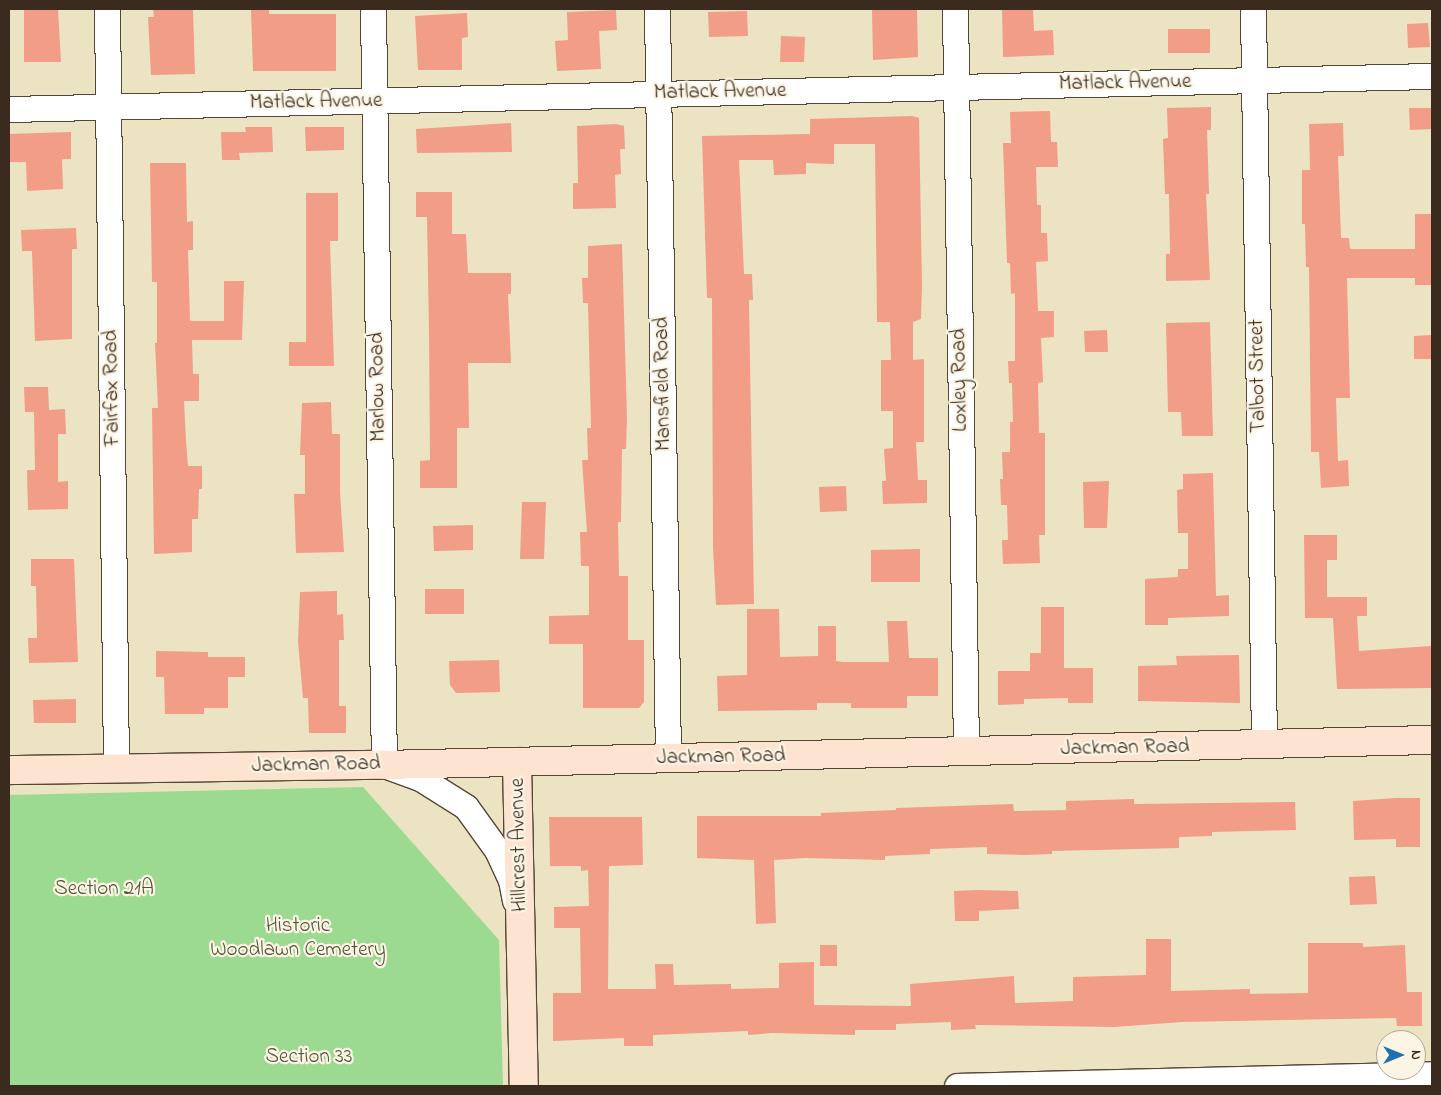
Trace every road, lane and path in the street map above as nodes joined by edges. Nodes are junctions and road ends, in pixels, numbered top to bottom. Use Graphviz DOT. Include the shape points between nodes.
graph roads {
  1 [pos="107,9"];
  2 [pos="373,9"];
  3 [pos="658,9"];
  4 [pos="955,9"];
  5 [pos="1253,9"];
  6 [pos="1432,76"];
  7 [pos="1254,80"];
  8 [pos="956,87"];
  9 [pos="658,94"];
  10 [pos="374,100"];
  11 [pos="108,107"];
  12 [pos="9,109"];
  13 [pos="1432,740"];
  14 [pos="1264,744"];
  15 [pos="966,751"];
  16 [pos="668,759"];
  17 [pos="517,762"];
  18 [pos="384,765"];
  19 [pos="116,768"];
  20 [pos="9,770"];
  21 [pos="520,928"];
  22 [pos="1432,1074"];
  23 [pos="524,1086"];
  24 [pos="956,1086"];
  1 -- 11 [label="street, Fairfax Road"];
  2 -- 10 [label="street, Marlow Road"];
  3 -- 9 [label="street, Mansfield Road"];
  4 -- 8 [label="street, Loxley Road"];
  5 -- 7 [label="street, Talbot Street"];
  6 -- 7 [label="street, Matlack Avenue"];
  7 -- 8 [label="street, Matlack Avenue"];
  7 -- 14 [label="street, Talbot Street"];
  8 -- 9 [label="street, Matlack Avenue"];
  8 -- 15 [label="street, Loxley Road"];
  9 -- 10 [label="street, Matlack Avenue"];
  9 -- 16 [label="street, Mansfield Road"];
  10 -- 11 [label="street, Matlack Avenue"];
  10 -- 18 [label="street, Marlow Road"];
  11 -- 12 [label="street, Matlack Avenue"];
  11 -- 19 [label="street, Fairfax Road"];
  13 -- 14 [label="street, Jackman Road"];
  14 -- 15 [label="street, Jackman Road"];
  15 -- 16 [label="street, Jackman Road"];
  16 -- 17 [label="street, Jackman Road"];
  17 -- 18 [label="street, Jackman Road"];
  17 -- 21 [label="street, Hillcrest Avenue"];
  18 -- 19 [label="street, Jackman Road"];
  18 -- 21 [label="street, Hillcrest Avenue" via="420,778 466,807 498,850 511,880"];
  19 -- 20 [label="street, Jackman Road"];
  21 -- 23 [label="street, Hillcrest Avenue"];
  22 -- 24 [label="street"];
}
